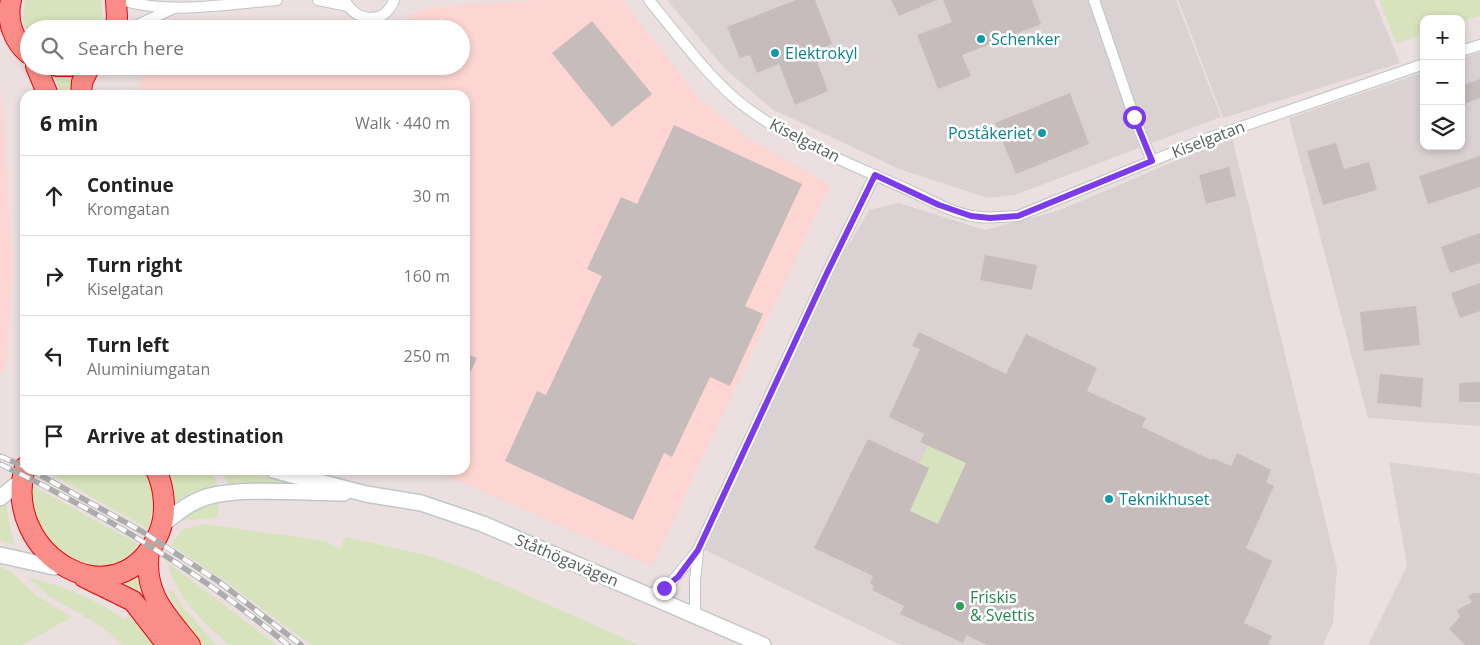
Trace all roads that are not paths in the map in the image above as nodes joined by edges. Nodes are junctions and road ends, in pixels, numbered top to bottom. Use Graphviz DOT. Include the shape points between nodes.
graph roads {
  1 [pos="11,0"];
  2 [pos="116,0"];
  3 [pos="121,0"];
  4 [pos="154,0"];
  5 [pos="276,0"];
  6 [pos="318,0"];
  7 [pos="649,0"];
  8 [pos="1094,0"];
  9 [pos="395,1"];
  10 [pos="346,3"];
  11 [pos="178,7"];
  12 [pos="117,20"];
  13 [pos="149,20"];
  14 [pos="7,31"];
  15 [pos="20,45"];
  16 [pos="1480,45"];
  17 [pos="1465,50"];
  18 [pos="1420,65"];
  19 [pos="40,75"];
  20 [pos="86,75"];
  21 [pos="46,90"];
  22 [pos="81,90"];
  23 [pos="1152,161"];
  24 [pos="875,175"];
  25 [pos="20,475"];
  26 [pos="158,475"];
  27 [pos="292,475"];
  28 [pos="16,484"];
  29 [pos="366,494"];
  30 [pos="0,498"];
  31 [pos="162,525"];
  32 [pos="0,546"];
  33 [pos="698,550"];
  34 [pos="149,551"];
  35 [pos="0,555"];
  36 [pos="38,556"];
  37 [pos="54,567"];
  38 [pos="80,575"];
  39 [pos="649,595"];
  40 [pos="696,615"];
  41 [pos="177,643"];
  42 [pos="763,645"];
  1 -- 14 [label="highway"];
  2 -- 12 [label="highway"];
  3 -- 11 [label="street" via="145,6"];
  4 -- 11 [label="street"];
  5 -- 11 [label="street"];
  6 -- 10 [label="street"];
  7 -- 24 [label="street, Kiselgatan" via="708,71 753,112"];
  8 -- 23 [label="street"];
  9 -- 10 [label="street" via="384,14 370,19 354,13"];
  11 -- 13 [label="street"];
  14 -- 15 [label="highway"];
  16 -- 17 [label="street"];
  18 -- 23 [label="street, Kiselgatan" via="1243,125"];
  19 -- 21 [label="highway"];
  20 -- 22 [label="highway"];
  23 -- 24 [label="street, Kiselgatan" via="1018,216 990,218 971,216 939,205"];
  24 -- 33 [label="street"];
  25 -- 28 [label="highway"];
  26 -- 31 [label="highway" via="164,506"];
  27 -- 29 [label="main road, Ståthögavägen"];
  28 -- 30 [label="main road"];
  28 -- 36 [label="highway" via="20,528"];
  29 -- 31 [label="main road, Ståthögavägen" via="224,493 188,505"];
  29 -- 39 [label="main road, Ståthögavägen" via="421,503 451,512"];
  31 -- 34 [label="highway"];
  32 -- 36 [label="main road"];
  33 -- 39 [label="street" via="678,577"];
  33 -- 40 [label="street"];
  34 -- 38 [label="highway" via="130,568 115,574"];
  34 -- 41 [label="highway" via="150,589"];
  35 -- 37 [label="main road"];
  36 -- 37 [label="highway"];
  37 -- 38 [label="highway"];
  38 -- 41 [label="highway" via="105,587"];
  39 -- 40 [label="main road, Ståthögavägen"];
  40 -- 42 [label="main road, Ståthögavägen"];
}
